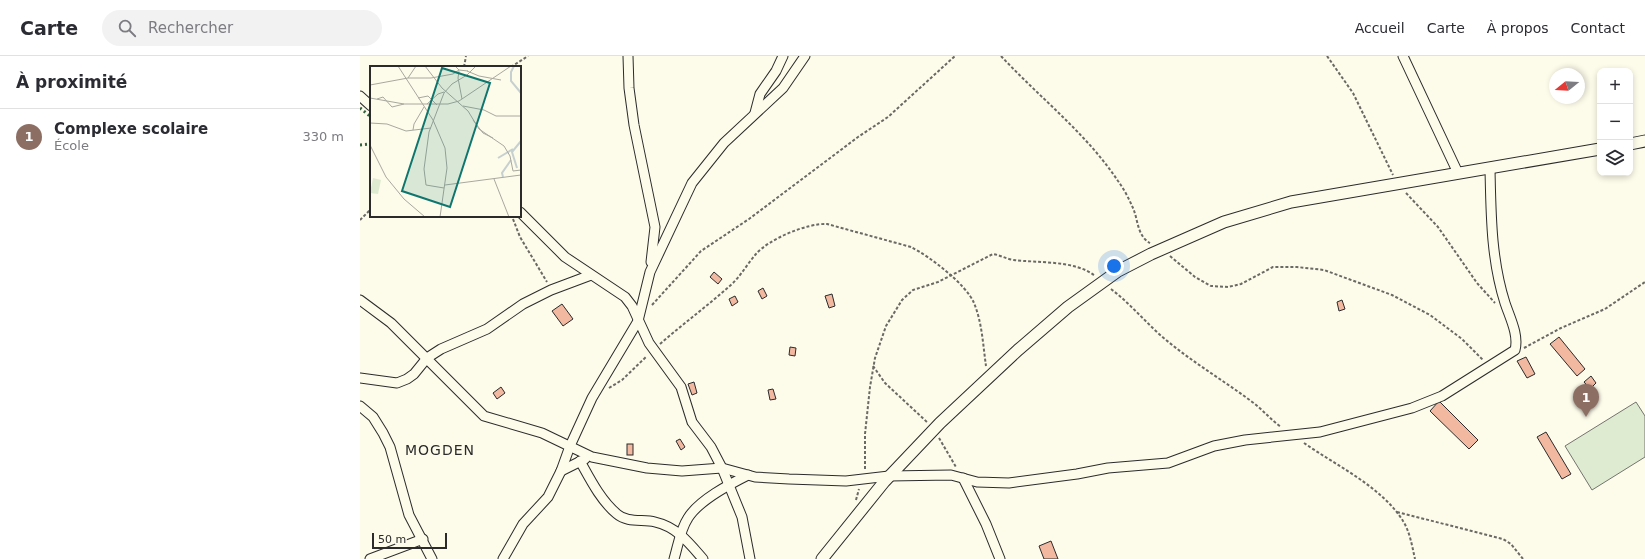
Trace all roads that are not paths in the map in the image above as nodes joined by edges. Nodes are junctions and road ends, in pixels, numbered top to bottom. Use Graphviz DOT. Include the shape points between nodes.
graph roads {
  1 [pos="628,56"];
  2 [pos="783,56"];
  3 [pos="805,56"];
  4 [pos="1403,56"];
  5 [pos="360,96"];
  6 [pos="370,105"];
  7 [pos="755,114"];
  8 [pos="1645,141"];
  9 [pos="1633,143"];
  10 [pos="1597,150"];
  11 [pos="1490,169"];
  12 [pos="1458,174"];
  13 [pos="521,213"];
  14 [pos="650,272"];
  15 [pos="591,275"];
  16 [pos="360,300"];
  17 [pos="638,321"];
  18 [pos="427,358"];
  19 [pos="360,378"];
  20 [pos="360,406"];
  21 [pos="570,446"];
  22 [pos="592,457"];
  23 [pos="580,461"];
  24 [pos="722,468"];
  25 [pos="561,471"];
  26 [pos="748,475"];
  27 [pos="889,476"];
  28 [pos="963,478"];
  29 [pos="729,485"];
  30 [pos="681,534"];
  31 [pos="423,539"];
  32 [pos="370,559"];
  33 [pos="432,559"];
  34 [pos="503,559"];
  35 [pos="674,559"];
  36 [pos="703,559"];
  37 [pos="750,559"];
  38 [pos="822,559"];
  39 [pos="1000,559"];
  1 -- 14 [label="street" via="629,88 654,227 655,239"];
  2 -- 7 [label="street" via="760,94"];
  3 -- 7 [label="street" via="783,88"];
  4 -- 12 [label="street"];
  5 -- 6 [label="street"];
  7 -- 14 [label="street" via="724,143 692,183"];
  8 -- 9 [label="street"];
  10 -- 11 [label="street"];
  11 -- 12 [label="street"];
  11 -- 28 [label="street" via="1492,248 1500,287 1516,337 1515,350 1442,396 1412,408 1320,432 1214,446 1168,463 1108,468 1009,483 977,482"];
  12 -- 27 [label="street" via="1319,196 1261,210 1224,222 1118,271 1062,312 934,430"];
  13 -- 15 [label="street" via="565,257"];
  14 -- 17 [label="street"];
  15 -- 17 [label="street" via="625,297"];
  15 -- 18 [label="street" via="523,304 487,329 441,349"];
  16 -- 18 [label="street" via="391,323"];
  17 -- 21 [label="street" via="592,398"];
  17 -- 24 [label="street" via="681,387 692,422 711,447"];
  18 -- 19 [label="street" via="414,374 397,383"];
  18 -- 21 [label="street" via="484,416 542,434"];
  20 -- 31 [label="street" via="373,417 390,447 409,515"];
  21 -- 22 [label="street"];
  21 -- 25 [label="street"];
  22 -- 23 [label="street"];
  22 -- 24 [label="street" via="682,471"];
  23 -- 25 [label="street"];
  23 -- 30 [label="street" via="596,488 617,515 630,520 655,522"];
  24 -- 26 [label="street"];
  24 -- 29 [label="street"];
  25 -- 34 [label="street" via="548,497 523,524"];
  26 -- 27 [label="street" via="846,481"];
  26 -- 29 [label="street"];
  27 -- 28 [label="street" via="951,475"];
  27 -- 38 [label="street"];
  28 -- 39 [label="street"];
  29 -- 30 [label="street" via="688,517"];
  29 -- 37 [label="street" via="742,517"];
  30 -- 35 [label="street"];
  30 -- 36 [label="street"];
  31 -- 32 [label="street"];
  31 -- 33 [label="street"];
}
